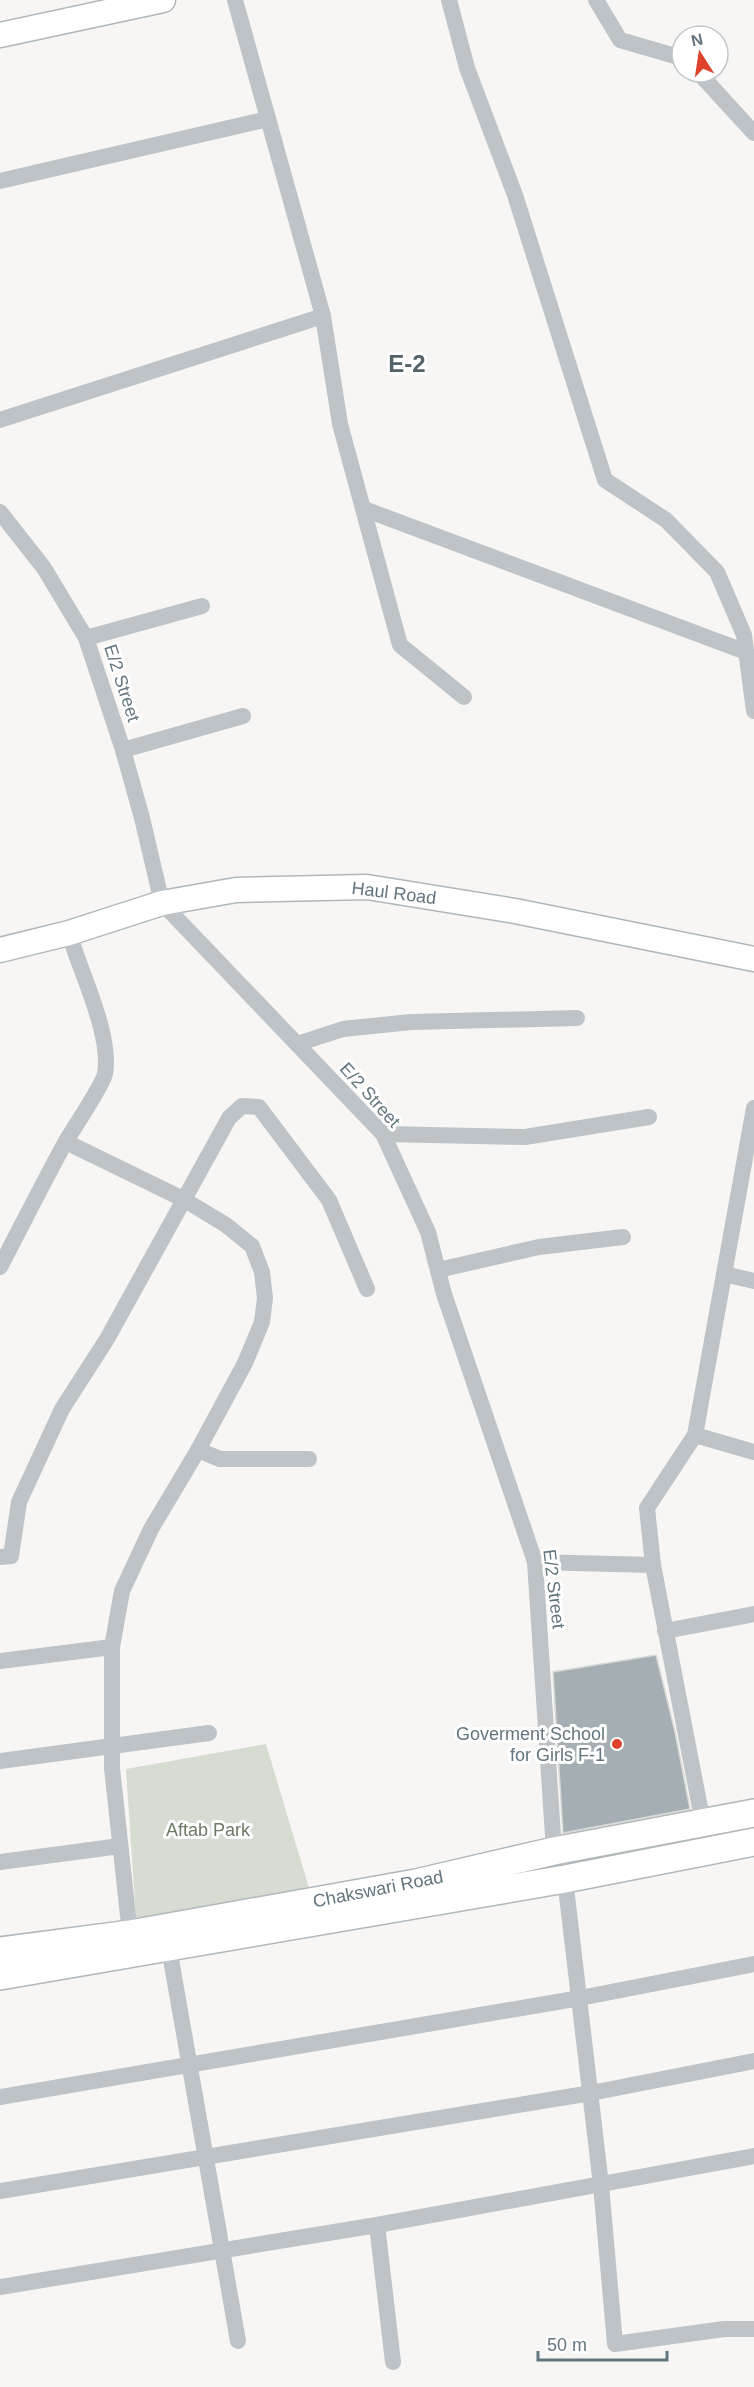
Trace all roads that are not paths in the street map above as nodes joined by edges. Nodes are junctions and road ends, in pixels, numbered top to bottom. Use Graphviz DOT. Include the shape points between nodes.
graph roads {
  1 [pos="163,0"];
  2 [pos="236,0"];
  3 [pos="449,0"];
  4 [pos="596,0"];
  5 [pos="125,4"];
  6 [pos="0,35"];
  7 [pos="670,55"];
  8 [pos="709,84"];
  9 [pos="268,119"];
  10 [pos="754,133"];
  11 [pos="0,181"];
  12 [pos="322,316"];
  13 [pos="0,420"];
  14 [pos="364,509"];
  15 [pos="0,512"];
  16 [pos="202,606"];
  17 [pos="86,638"];
  18 [pos="746,652"];
  19 [pos="464,697"];
  20 [pos="754,711"];
  21 [pos="243,716"];
  22 [pos="123,750"];
  23 [pos="162,903"];
  24 [pos="69,933"];
  25 [pos="0,950"];
  26 [pos="754,959"];
  27 [pos="577,1018"];
  28 [pos="297,1044"];
  29 [pos="753,1113"];
  30 [pos="649,1117"];
  31 [pos="383,1134"];
  32 [pos="66,1142"];
  33 [pos="183,1199"];
  34 [pos="623,1237"];
  35 [pos="0,1267"];
  36 [pos="438,1270"];
  37 [pos="724,1274"];
  38 [pos="754,1281"];
  39 [pos="367,1289"];
  40 [pos="695,1435"];
  41 [pos="198,1450"];
  42 [pos="754,1452"];
  43 [pos="309,1459"];
  44 [pos="0,1557"];
  45 [pos="535,1562"];
  46 [pos="652,1564"];
  47 [pos="754,1614"];
  48 [pos="665,1631"];
  49 [pos="112,1647"];
  50 [pos="0,1661"];
  51 [pos="209,1733"];
  52 [pos="112,1747"];
  53 [pos="0,1761"];
  54 [pos="754,1813"];
  55 [pos="703,1823"];
  56 [pos="754,1842"];
  57 [pos="120,1846"];
  58 [pos="554,1851"];
  59 [pos="0,1862"];
  60 [pos="566,1879"];
  61 [pos="130,1934"];
  62 [pos="169,1948"];
  63 [pos="0,1951"];
  64 [pos="754,1964"];
  65 [pos="0,1976"];
  66 [pos="580,1998"];
  67 [pos="754,2061"];
  68 [pos="189,2065"];
  69 [pos="591,2093"];
  70 [pos="0,2097"];
  71 [pos="754,2156"];
  72 [pos="205,2157"];
  73 [pos="602,2185"];
  74 [pos="0,2192"];
  75 [pos="377,2225"];
  76 [pos="222,2252"];
  77 [pos="0,2287"];
  78 [pos="754,2329"];
  79 [pos="238,2341"];
  80 [pos="393,2362"];
  1 -- 5 [label="main road"];
  2 -- 9 [label="street"];
  3 -- 18 [label="street" via="467,68 515,195 605,480 666,520 717,572 744,635"];
  4 -- 7 [label="street" via="620,40"];
  5 -- 6 [label="main road"];
  8 -- 10 [label="street"];
  9 -- 11 [label="street"];
  9 -- 12 [label="street"];
  12 -- 13 [label="street"];
  12 -- 14 [label="street" via="340,424"];
  14 -- 18 [label="street"];
  14 -- 19 [label="street" via="400,645"];
  15 -- 17 [label="street, E/2 Street" via="44,568"];
  16 -- 17 [label="street"];
  17 -- 22 [label="street, E/2 Street"];
  18 -- 20 [label="street"];
  21 -- 22 [label="street"];
  22 -- 23 [label="street, E/2 Street"];
  23 -- 24 [label="main road, Haul Road"];
  23 -- 26 [label="main road, Haul Road" via="236,890 366,886"];
  23 -- 28 [label="street, E/2 Street"];
  24 -- 25 [label="main road, Haul Road"];
  24 -- 32 [label="street" via="96,1011 104,1046 105,1075"];
  27 -- 28 [label="street" via="400,1023 343,1029"];
  28 -- 31 [label="street, E/2 Street"];
  29 -- 37 [label="street"];
  30 -- 31 [label="street" via="525,1137"];
  31 -- 36 [label="street, E/2 Street" via="428,1232"];
  32 -- 33 [label="street"];
  32 -- 35 [label="street"];
  33 -- 39 [label="street" via="229,1118 242,1106 259,1107 329,1200"];
  33 -- 41 [label="street" via="252,1246 262,1272 265,1298 262,1322 245,1363"];
  33 -- 44 [label="street" via="107,1339 62,1409 19,1502 11,1556"];
  34 -- 36 [label="street" via="539,1247"];
  36 -- 45 [label="street, E/2 Street"];
  37 -- 38 [label="street"];
  37 -- 40 [label="street"];
  40 -- 42 [label="street"];
  40 -- 46 [label="street" via="647,1508"];
  41 -- 43 [label="street" via="220,1459"];
  41 -- 49 [label="street" via="151,1529 122,1591"];
  45 -- 46 [label="street"];
  45 -- 58 [label="street, E/2 Street"];
  46 -- 48 [label="street"];
  47 -- 48 [label="street"];
  48 -- 55 [label="street"];
  49 -- 50 [label="street"];
  49 -- 52 [label="street"];
  51 -- 52 [label="street"];
  52 -- 53 [label="street"];
  52 -- 57 [label="street"];
  54 -- 55 [label="main road, Chakswari Road"];
  55 -- 58 [label="main road, Chakswari Road"];
  56 -- 60 [label="main road, Chakswari Road"];
  57 -- 59 [label="street"];
  57 -- 61 [label="street"];
  58 -- 61 [label="main road, Chakswari Road" via="416,1883"];
  60 -- 62 [label="main road, Chakswari Road"];
  60 -- 66 [label="street"];
  61 -- 63 [label="main road, Chakswari Road"];
  62 -- 65 [label="main road, Chakswari Road"];
  62 -- 68 [label="street"];
  64 -- 66 [label="street"];
  66 -- 68 [label="street"];
  66 -- 69 [label="street"];
  67 -- 69 [label="street"];
  68 -- 70 [label="street"];
  68 -- 72 [label="street"];
  69 -- 72 [label="street"];
  69 -- 73 [label="street"];
  71 -- 73 [label="street"];
  72 -- 74 [label="street"];
  72 -- 76 [label="street"];
  73 -- 75 [label="street"];
  73 -- 78 [label="street" via="615,2344 724,2329"];
  75 -- 76 [label="street"];
  75 -- 80 [label="street"];
  76 -- 77 [label="street"];
  76 -- 79 [label="street"];
}
